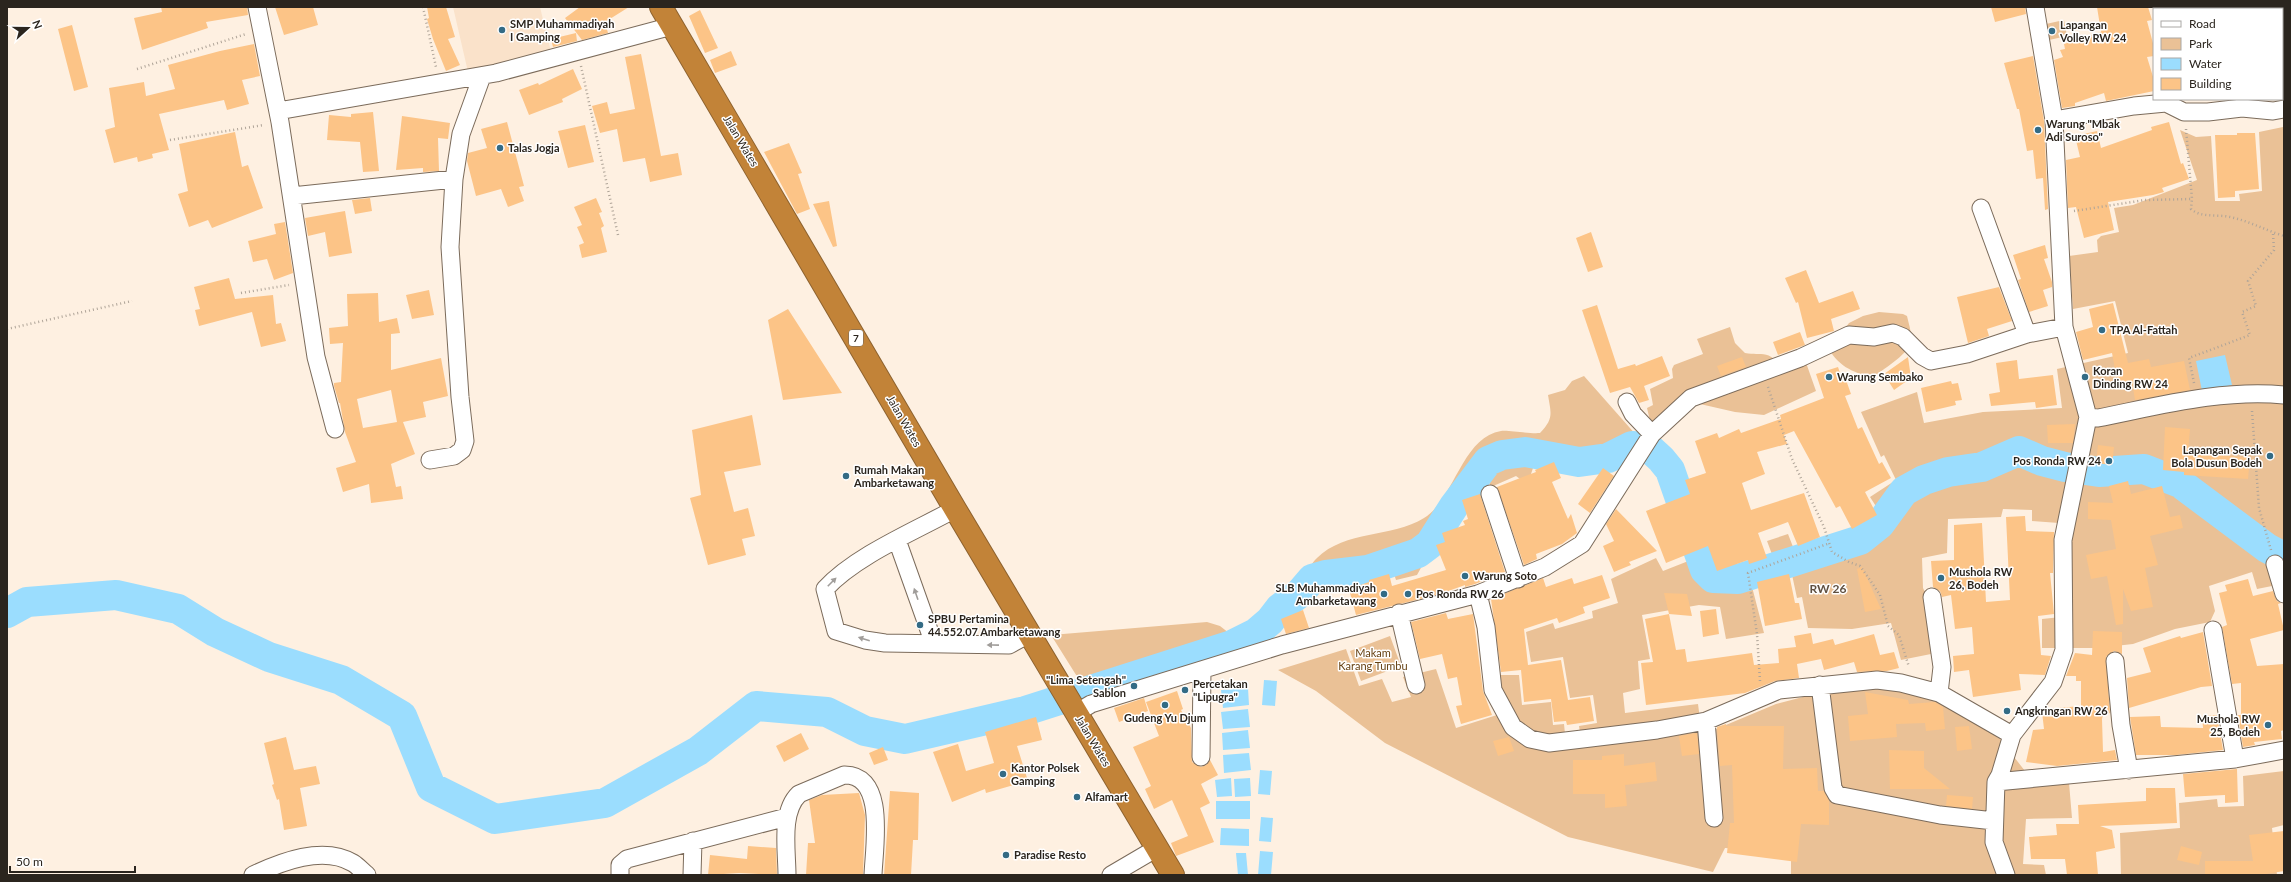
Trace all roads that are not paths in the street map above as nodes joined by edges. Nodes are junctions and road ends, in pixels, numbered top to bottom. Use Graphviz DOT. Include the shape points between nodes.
graph roads {
  1 [pos="257,7"];
  2 [pos="661,7"];
  3 [pos="2035,7"];
  4 [pos="672,26"];
  5 [pos="482,76"];
  6 [pos="2284,109"];
  7 [pos="279,116"];
  8 [pos="2054,120"];
  9 [pos="454,179"];
  10 [pos="292,196"];
  11 [pos="1981,208"];
  12 [pos="2064,327"];
  13 [pos="2028,334"];
  14 [pos="2284,396"];
  15 [pos="1627,402"];
  16 [pos="2088,417"];
  17 [pos="335,429"];
  18 [pos="1649,432"];
  19 [pos="430,460"];
  20 [pos="1490,494"];
  21 [pos="955,509"];
  22 [pos="897,540"];
  23 [pos="2275,564"];
  24 [pos="1518,579"];
  25 [pos="1478,594"];
  26 [pos="2284,594"];
  27 [pos="1932,597"];
  28 [pos="1399,614"];
  29 [pos="2213,630"];
  30 [pos="1029,634"];
  31 [pos="934,644"];
  32 [pos="2115,661"];
  33 [pos="1202,670"];
  34 [pos="1416,685"];
  35 [pos="1820,685"];
  36 [pos="1939,693"];
  37 [pos="1073,707"];
  38 [pos="1706,721"];
  39 [pos="2012,735"];
  40 [pos="2284,750"];
  41 [pos="1201,757"];
  42 [pos="2236,759"];
  43 [pos="2128,770"];
  44 [pos="1996,782"];
  45 [pos="787,817"];
  46 [pos="1714,818"];
  47 [pos="1994,821"];
  48 [pos="693,841"];
  49 [pos="1157,848"];
  50 [pos="253,875"];
  51 [pos="367,875"];
  52 [pos="620,875"];
  53 [pos="692,875"];
  54 [pos="787,875"];
  55 [pos="873,875"];
  56 [pos="1111,875"];
  57 [pos="1173,875"];
  58 [pos="2006,875"];
  1 -- 7 [label="street"];
  2 -- 4 [label="highway, Jalan Wates / 7"];
  3 -- 8 [label="street"];
  4 -- 5 [label="street"];
  4 -- 21 [label="highway, Jalan Wates / 7"];
  5 -- 7 [label="street"];
  5 -- 9 [label="street" via="461,134"];
  6 -- 8 [label="street" via="2242,108 2184,112 2166,103"];
  7 -- 10 [label="street"];
  8 -- 12 [label="street"];
  9 -- 10 [label="street"];
  9 -- 19 [label="street" via="450,247 465,441 462,450 454,456"];
  10 -- 17 [label="street" via="316,357"];
  11 -- 13 [label="street"];
  12 -- 13 [label="street"];
  12 -- 16 [label="street"];
  13 -- 18 [label="street" via="1967,354 1931,361 1922,356 1903,337 1893,334 1874,337 1849,335 1763,372 1692,398"];
  14 -- 16 [label="street" via="2197,398 2098,418"];
  15 -- 18 [label="street" via="1633,414"];
  16 -- 39 [label="street" via="2063,540 2064,650 2054,682"];
  18 -- 24 [label="street" via="1636,458 1582,544"];
  20 -- 24 [label="street"];
  21 -- 22 [label="street"];
  21 -- 30 [label="highway, Jalan Wates / 7"];
  31 -- 22 [label="street, one-way"];
  31 -- 22 [label="street, one-way" via="885,643 836,631 825,589 852,564"];
  23 -- 26 [label="street"];
  24 -- 25 [label="street"];
  25 -- 28 [label="street"];
  25 -- 38 [label="street" via="1486,627 1493,690 1513,727 1530,739 1549,743 1583,740"];
  27 -- 36 [label="street" via="1942,667"];
  28 -- 33 [label="street" via="1282,645"];
  28 -- 34 [label="street"];
  29 -- 42 [label="street"];
  30 -- 31 [label="street, one-way" via="1009,645"];
  30 -- 37 [label="highway, Jalan Wates / 7"];
  32 -- 43 [label="street"];
  33 -- 37 [label="street" via="1091,704"];
  33 -- 41 [label="street"];
  35 -- 36 [label="street" via="1877,680 1912,685"];
  35 -- 38 [label="street" via="1779,690"];
  35 -- 47 [label="street" via="1833,788 1837,794 1940,815"];
  36 -- 39 [label="street"];
  37 -- 49 [label="highway, Jalan Wates / 7"];
  38 -- 46 [label="street"];
  39 -- 44 [label="street"];
  40 -- 42 [label="street"];
  42 -- 43 [label="street"];
  43 -- 44 [label="street"];
  44 -- 47 [label="street"];
  45 -- 48 [label="street"];
  45 -- 54 [label="street"];
  45 -- 55 [label="street" via="794,799 799,794 844,775 862,779 870,789 874,802"];
  47 -- 58 [label="street" via="1994,842"];
  48 -- 52 [label="street" via="627,859 620,865"];
  48 -- 53 [label="street"];
  49 -- 56 [label="street"];
  49 -- 57 [label="highway, Jalan Wates / 7"];
  50 -- 51 [label="street" via="284,862 335,856 353,863"];
}
